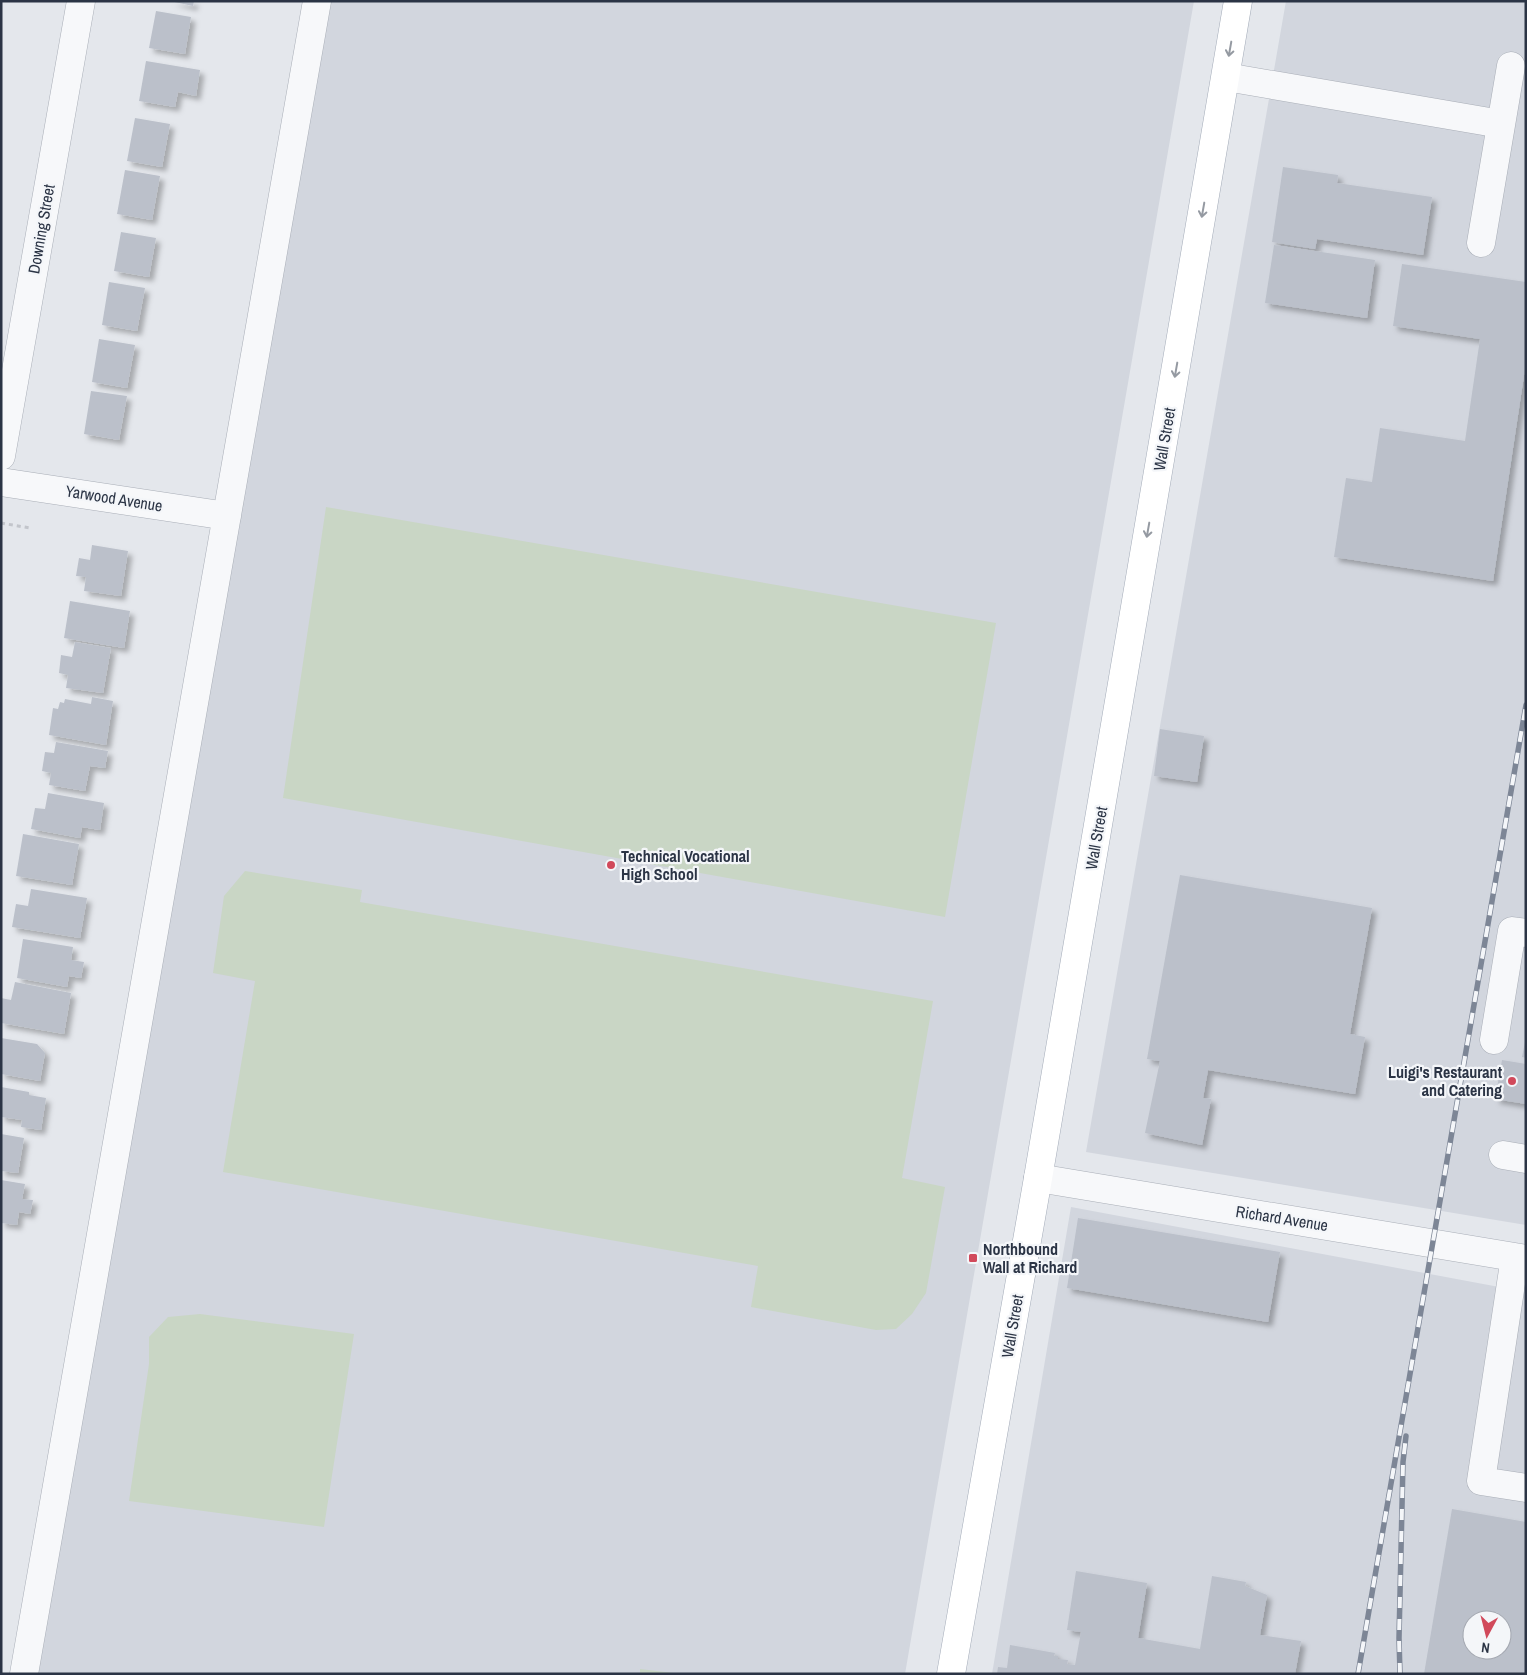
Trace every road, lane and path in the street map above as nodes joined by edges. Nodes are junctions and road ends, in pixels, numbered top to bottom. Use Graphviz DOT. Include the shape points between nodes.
graph roads {
  1 [pos="81,1"];
  2 [pos="317,1"];
  3 [pos="1238,1"];
  4 [pos="1511,66"];
  5 [pos="1226,77"];
  6 [pos="1501,124"];
  7 [pos="1481,243"];
  8 [pos="1,456"];
  9 [pos="1,482"];
  10 [pos="227,516"];
  11 [pos="1,523"];
  12 [pos="30,528"];
  13 [pos="1526,934"];
  14 [pos="1494,1040"];
  15 [pos="1038,1178"];
  16 [pos="1520,1258"];
  17 [pos="1526,1488"];
  18 [pos="24,1674"];
  19 [pos="951,1674"];
  1 -- 8 [label="street, Downing Street"];
  2 -- 10 [label="street"];
  3 -- 5 [label="main road, Wall Street, one-way"];
  4 -- 6 [label="street"];
  5 -- 6 [label="street"];
  5 -- 15 [label="main road, Wall Street, one-way"];
  6 -- 7 [label="street"];
  9 -- 10 [label="street, Yarwood Avenue"];
  10 -- 18 [label="street"];
  11 -- 12 [label="path"];
  13 -- 14 [label="street" via="1512,931"];
  15 -- 16 [label="street, Richard Avenue"];
  15 -- 19 [label="main road, Wall Street"];
  16 -- 17 [label="street" via="1481,1481"];
}
